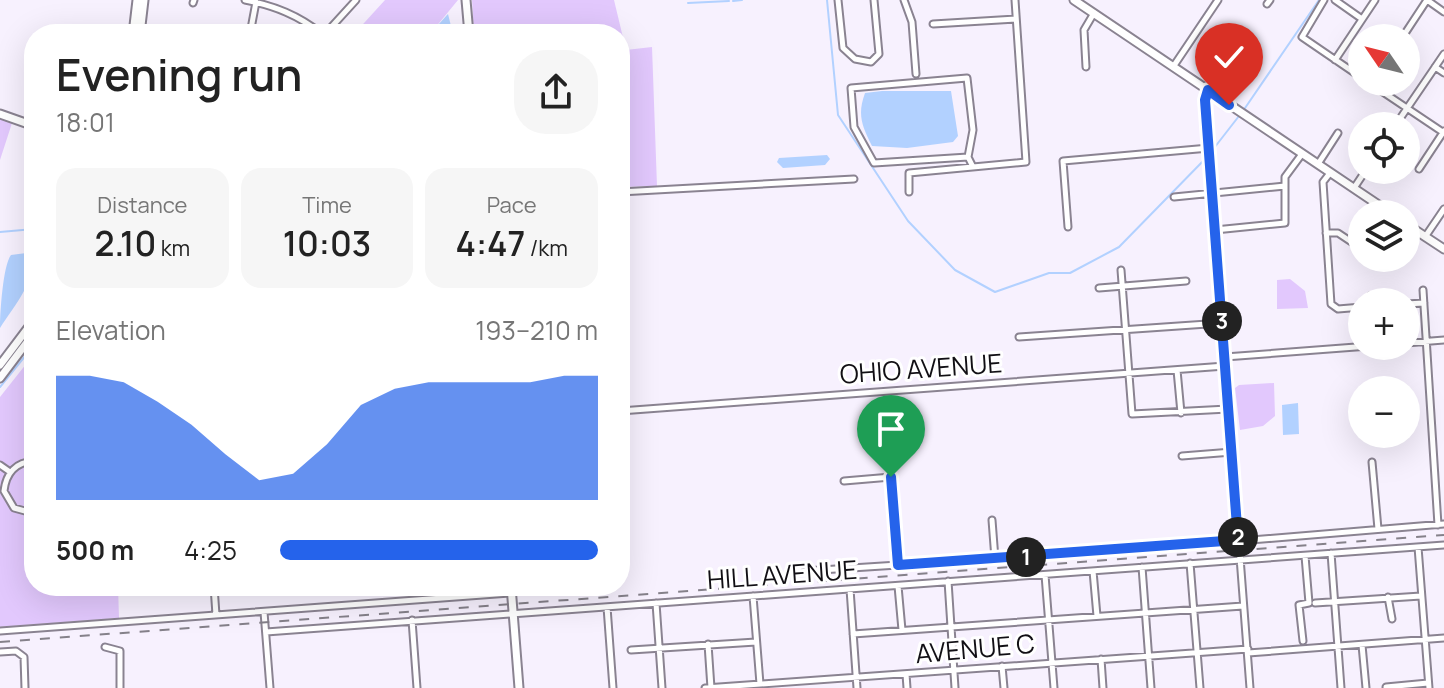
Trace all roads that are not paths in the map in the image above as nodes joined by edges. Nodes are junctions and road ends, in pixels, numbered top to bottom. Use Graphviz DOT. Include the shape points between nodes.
graph roads {
  1 [pos="137,0"];
  2 [pos="144,0"];
  3 [pos="245,0"];
  4 [pos="343,0"];
  5 [pos="356,0"];
  6 [pos="466,0"];
  7 [pos="838,0"];
  8 [pos="874,0"];
  9 [pos="904,0"];
  10 [pos="1015,0"];
  11 [pos="1074,0"];
  12 [pos="1218,0"];
  13 [pos="1324,0"];
  14 [pos="1335,0"];
  15 [pos="1375,0"];
  16 [pos="1427,0"];
  17 [pos="256,2"];
  18 [pos="350,6"];
  19 [pos="1444,12"];
  20 [pos="1094,13"];
  21 [pos="1016,19"];
  22 [pos="1362,19"];
  23 [pos="134,24"];
  24 [pos="141,24"];
  25 [pos="252,24"];
  26 [pos="310,24"];
  27 [pos="333,24"];
  28 [pos="468,24"];
  29 [pos="933,24"];
  30 [pos="1411,24"];
  31 [pos="1444,54"];
  32 [pos="1335,60"];
  33 [pos="1086,67"];
  34 [pos="1173,67"];
  35 [pos="1435,67"];
  36 [pos="1348,69"];
  37 [pos="1444,73"];
  38 [pos="916,74"];
  39 [pos="1208,90"];
  40 [pos="1390,96"];
  41 [pos="1407,108"];
  42 [pos="1404,112"];
  43 [pos="0,114"];
  44 [pos="24,122"];
  45 [pos="1444,132"];
  46 [pos="1338,133"];
  47 [pos="1209,148"];
  48 [pos="1302,154"];
  49 [pos="968,157"];
  50 [pos="1317,164"];
  51 [pos="973,167"];
  52 [pos="1420,168"];
  53 [pos="1329,174"];
  54 [pos="854,179"];
  55 [pos="1357,184"];
  56 [pos="1285,186"];
  57 [pos="1354,188"];
  58 [pos="630,191"];
  59 [pos="1212,191"];
  60 [pos="909,192"];
  61 [pos="1174,197"];
  62 [pos="1372,200"];
  63 [pos="1444,209"];
  64 [pos="1436,221"];
  65 [pos="1444,226"];
  66 [pos="1068,227"];
  67 [pos="1215,230"];
  68 [pos="1326,233"];
  69 [pos="1420,234"];
  70 [pos="1425,237"];
  71 [pos="1348,240"];
  72 [pos="1444,249"];
  73 [pos="1121,270"];
  74 [pos="1186,281"];
  75 [pos="1122,286"];
  76 [pos="1099,288"];
  77 [pos="1423,290"];
  78 [pos="1420,303"];
  79 [pos="1424,303"];
  80 [pos="1348,307"];
  81 [pos="1222,323"];
  82 [pos="1125,329"];
  83 [pos="24,333"];
  84 [pos="1019,337"];
  85 [pos="1444,340"];
  86 [pos="1420,342"];
  87 [pos="1426,342"];
  88 [pos="24,346"];
  89 [pos="1348,348"];
  90 [pos="0,365"];
  91 [pos="1225,366"];
  92 [pos="1177,370"];
  93 [pos="1128,373"];
  94 [pos="0,378"];
  95 [pos="1228,409"];
  96 [pos="630,410"];
  97 [pos="1181,413"];
  98 [pos="1232,452"];
  99 [pos="1182,456"];
  100 [pos="1372,462"];
  101 [pos="24,463"];
  102 [pos="0,465"];
  103 [pos="10,472"];
  104 [pos="844,481"];
  105 [pos="24,510"];
  106 [pos="992,520"];
  107 [pos="1441,525"];
  108 [pos="1378,529"];
  109 [pos="1238,540"];
  110 [pos="1444,545"];
  111 [pos="1418,547"];
  112 [pos="1331,553"];
  113 [pos="1305,556"];
  114 [pos="995,559"];
  115 [pos="1240,560"];
  116 [pos="1190,563"];
  117 [pos="898,565"];
  118 [pos="1142,567"];
  119 [pos="805,571"];
  120 [pos="1093,571"];
  121 [pos="1045,575"];
  122 [pos="948,581"];
  123 [pos="898,586"];
  124 [pos="850,589"];
  125 [pos="215,596"];
  126 [pos="436,596"];
  127 [pos="512,596"];
  128 [pos="753,596"];
  129 [pos="1421,596"];
  130 [pos="1388,597"];
  131 [pos="1334,601"];
  132 [pos="656,603"];
  133 [pos="1315,603"];
  134 [pos="1243,606"];
  135 [pos="607,607"];
  136 [pos="1194,609"];
  137 [pos="264,612"];
  138 [pos="1146,612"];
  139 [pos="513,614"];
  140 [pos="216,615"];
  141 [pos="1097,616"];
  142 [pos="1048,619"];
  143 [pos="1392,619"];
  144 [pos="412,620"];
  145 [pos="951,626"];
  146 [pos="902,630"];
  147 [pos="0,631"];
  148 [pos="266,632"];
  149 [pos="853,634"];
  150 [pos="1444,638"];
  151 [pos="1425,640"];
  152 [pos="1303,641"];
  153 [pos="756,642"];
  154 [pos="708,644"];
  155 [pos="1362,645"];
  156 [pos="105,647"];
  157 [pos="659,647"];
  158 [pos="1338,647"];
  159 [pos="631,650"];
  160 [pos="1248,651"];
  161 [pos="0,652"];
  162 [pos="1197,652"];
  163 [pos="1149,656"];
  164 [pos="1101,659"];
  165 [pos="1052,662"];
  166 [pos="1002,666"];
  167 [pos="954,670"];
  168 [pos="906,674"];
  169 [pos="856,677"];
  170 [pos="760,684"];
  171 [pos="808,685"];
  172 [pos="1428,685"];
  173 [pos="1386,687"];
  174 [pos="25,688"];
  175 [pos="120,688"];
  176 [pos="270,688"];
  177 [pos="417,688"];
  178 [pos="519,688"];
  179 [pos="613,688"];
  180 [pos="662,688"];
  181 [pos="709,688"];
  182 [pos="857,688"];
  183 [pos="907,688"];
  184 [pos="955,688"];
  185 [pos="1004,688"];
  186 [pos="1054,688"];
  187 [pos="1103,688"];
  188 [pos="1151,688"];
  189 [pos="1200,688"];
  190 [pos="1250,688"];
  191 [pos="1341,688"];
  192 [pos="1366,688"];
  1 -- 23 [label="main road"];
  2 -- 24 [label="main road"];
  3 -- 17 [label="street"];
  4 -- 18 [label="street"];
  5 -- 18 [label="street"];
  6 -- 28 [label="main road"];
  7 -- 8 [label="street" via="843,48 855,59 871,62 879,54"];
  9 -- 38 [label="street" via="912,22"];
  10 -- 21 [label="street"];
  11 -- 20 [label="main road"];
  12 -- 34 [label="street"];
  13 -- 32 [label="street" via="1302,33"];
  14 -- 22 [label="street"];
  15 -- 22 [label="street"];
  16 -- 19 [label="street"];
  16 -- 30 [label="street"];
  17 -- 25 [label="street"];
  17 -- 26 [label="street"];
  18 -- 27 [label="street"];
  20 -- 33 [label="street" via="1084,30"];
  20 -- 34 [label="main road"];
  21 -- 29 [label="street"];
  21 -- 51 [label="street" via="1026,162"];
  22 -- 32 [label="street"];
  31 -- 35 [label="street"];
  32 -- 36 [label="street"];
  34 -- 39 [label="main road"];
  35 -- 37 [label="street"];
  35 -- 41 [label="street"];
  39 -- 47 [label="street"];
  39 -- 48 [label="main road"];
  40 -- 41 [label="street"];
  41 -- 42 [label="street"];
  41 -- 45 [label="street"];
  43 -- 44 [label="main road"];
  45 -- 52 [label="street"];
  46 -- 50 [label="street"];
  47 -- 59 [label="street"];
  47 -- 66 [label="street" via="1063,161"];
  48 -- 50 [label="main road"];
  48 -- 56 [label="street" via="1285,177"];
  49 -- 49 [label="street" via="874,163 854,127 851,88 967,78 973,130"];
  49 -- 51 [label="street"];
  50 -- 53 [label="main road"];
  51 -- 60 [label="street" via="909,173"];
  53 -- 57 [label="main road"];
  53 -- 68 [label="street" via="1324,186"];
  54 -- 58 [label="street"];
  55 -- 57 [label="street"];
  56 -- 59 [label="street"];
  56 -- 67 [label="street" via="1285,223"];
  57 -- 62 [label="main road"];
  59 -- 61 [label="street"];
  59 -- 67 [label="street"];
  63 -- 64 [label="street"];
  64 -- 65 [label="street"];
  64 -- 70 [label="street"];
  67 -- 81 [label="street"];
  68 -- 71 [label="street"];
  68 -- 80 [label="street" via="1333,307"];
  69 -- 70 [label="main road"];
  70 -- 72 [label="main road"];
  73 -- 75 [label="street"];
  74 -- 75 [label="street"];
  75 -- 76 [label="street"];
  75 -- 82 [label="street"];
  77 -- 79 [label="street"];
  78 -- 79 [label="street"];
  79 -- 87 [label="street"];
  81 -- 82 [label="street"];
  81 -- 91 [label="street"];
  82 -- 84 [label="street"];
  82 -- 93 [label="street"];
  83 -- 90 [label="main road"];
  85 -- 87 [label="street"];
  86 -- 87 [label="street"];
  87 -- 107 [label="street"];
  88 -- 94 [label="main road"];
  89 -- 91 [label="street" via="1225,357"];
  91 -- 92 [label="street, OHIO AVENUE"];
  91 -- 95 [label="street"];
  92 -- 93 [label="street, OHIO AVENUE"];
  92 -- 97 [label="street"];
  93 -- 96 [label="street, OHIO AVENUE"];
  93 -- 97 [label="street" via="1130,412"];
  95 -- 97 [label="street"];
  95 -- 98 [label="street"];
  98 -- 99 [label="street"];
  98 -- 109 [label="street"];
  100 -- 108 [label="street"];
  101 -- 103 [label="street"];
  102 -- 103 [label="street"];
  103 -- 105 [label="street" via="4,486 6,501"];
  104 -- 117 [label="street" via="891,477"];
  106 -- 114 [label="street"];
  107 -- 108 [label="street"];
  108 -- 109 [label="street"];
  109 -- 114 [label="street"];
  109 -- 115 [label="street"];
  110 -- 111 [label="street, HILL AVENUE"];
  111 -- 112 [label="street, HILL AVENUE"];
  111 -- 129 [label="street"];
  112 -- 113 [label="street, HILL AVENUE"];
  112 -- 131 [label="street"];
  113 -- 115 [label="street, HILL AVENUE"];
  113 -- 152 [label="street" via="1309,603 1299,605"];
  114 -- 117 [label="street"];
  115 -- 116 [label="street, HILL AVENUE"];
  115 -- 134 [label="street"];
  116 -- 118 [label="street, HILL AVENUE"];
  116 -- 136 [label="street"];
  117 -- 119 [label="street"];
  118 -- 120 [label="street, HILL AVENUE"];
  118 -- 138 [label="street"];
  120 -- 121 [label="street, HILL AVENUE"];
  120 -- 141 [label="street"];
  121 -- 122 [label="street, HILL AVENUE"];
  121 -- 142 [label="street"];
  122 -- 123 [label="street, HILL AVENUE"];
  122 -- 145 [label="street"];
  123 -- 124 [label="street, HILL AVENUE"];
  123 -- 146 [label="street"];
  124 -- 128 [label="street, HILL AVENUE"];
  124 -- 149 [label="street"];
  125 -- 140 [label="street"];
  126 -- 137 [label="street"];
  127 -- 139 [label="main road"];
  128 -- 132 [label="street, HILL AVENUE"];
  128 -- 153 [label="street"];
  129 -- 130 [label="street"];
  129 -- 151 [label="street"];
  130 -- 131 [label="street"];
  130 -- 143 [label="street"];
  131 -- 133 [label="street"];
  131 -- 158 [label="street"];
  132 -- 135 [label="street, HILL AVENUE"];
  132 -- 157 [label="street"];
  134 -- 136 [label="street"];
  134 -- 160 [label="street"];
  135 -- 139 [label="street, HILL AVENUE"];
  135 -- 179 [label="street"];
  136 -- 138 [label="street"];
  136 -- 162 [label="street"];
  137 -- 140 [label="street"];
  137 -- 148 [label="street"];
  138 -- 141 [label="street"];
  138 -- 163 [label="street"];
  139 -- 144 [label="street, HILL AVENUE"];
  139 -- 178 [label="main road"];
  140 -- 147 [label="street"];
  141 -- 142 [label="street"];
  142 -- 145 [label="street"];
  142 -- 165 [label="street"];
  144 -- 148 [label="street, HILL AVENUE"];
  144 -- 177 [label="street"];
  145 -- 146 [label="street"];
  145 -- 167 [label="street"];
  146 -- 149 [label="street"];
  148 -- 176 [label="street"];
  149 -- 169 [label="street"];
  150 -- 151 [label="street, AVENUE C"];
  151 -- 155 [label="street, AVENUE C"];
  151 -- 172 [label="street"];
  153 -- 154 [label="street"];
  153 -- 170 [label="street"];
  154 -- 157 [label="street"];
  154 -- 181 [label="street"];
  155 -- 158 [label="street, AVENUE C"];
  155 -- 192 [label="street"];
  156 -- 175 [label="street" via="120,651"];
  157 -- 159 [label="street"];
  157 -- 180 [label="street"];
  158 -- 160 [label="street, AVENUE C"];
  158 -- 191 [label="street"];
  160 -- 162 [label="street, AVENUE C"];
  160 -- 190 [label="street"];
  161 -- 174 [label="street" via="16,651 24,657"];
  162 -- 163 [label="street, AVENUE C"];
  162 -- 189 [label="street"];
  163 -- 164 [label="street, AVENUE C"];
  163 -- 188 [label="street"];
  164 -- 165 [label="street, AVENUE C"];
  164 -- 187 [label="street"];
  165 -- 166 [label="street, AVENUE C"];
  165 -- 186 [label="street"];
  166 -- 167 [label="street, AVENUE C"];
  166 -- 185 [label="street"];
  167 -- 168 [label="street, AVENUE C"];
  167 -- 184 [label="street"];
  168 -- 169 [label="street, AVENUE C"];
  168 -- 183 [label="street"];
  169 -- 171 [label="street, AVENUE C"];
  169 -- 182 [label="street"];
  170 -- 171 [label="street, AVENUE C"];
  170 -- 181 [label="street, AVENUE C"];
  172 -- 173 [label="street"];
}
